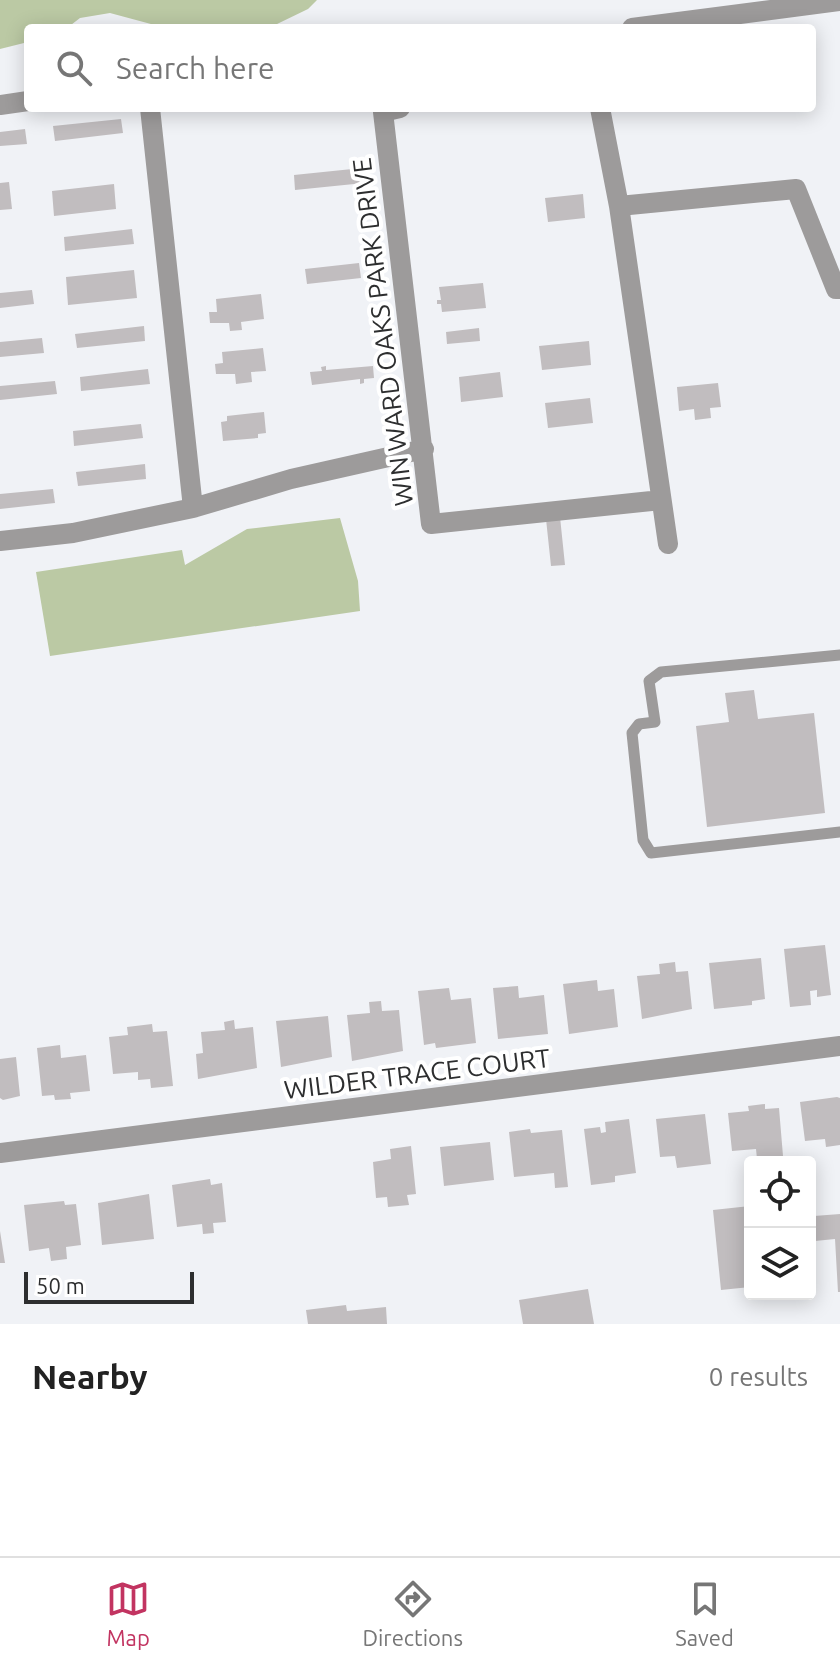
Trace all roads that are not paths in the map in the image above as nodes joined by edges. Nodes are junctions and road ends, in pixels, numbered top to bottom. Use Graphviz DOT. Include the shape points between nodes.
graph roads {
  1 [pos="840,1"];
  2 [pos="663,24"];
  3 [pos="24,102"];
  4 [pos="0,105"];
  5 [pos="150,112"];
  6 [pos="389,112"];
  7 [pos="601,112"];
  8 [pos="619,206"];
  9 [pos="840,289"];
  10 [pos="424,449"];
  11 [pos="661,500"];
  12 [pos="193,508"];
  13 [pos="0,541"];
  14 [pos="668,544"];
  15 [pos="840,655"];
  16 [pos="840,832"];
  17 [pos="840,1046"];
  18 [pos="0,1153"];
  1 -- 2 [label="street"];
  3 -- 4 [label="street"];
  5 -- 12 [label="street"];
  6 -- 10 [label="street, WIN WARD OAKS PARK DRIVE"];
  7 -- 8 [label="street"];
  8 -- 9 [label="street" via="796,189"];
  8 -- 11 [label="street"];
  10 -- 11 [label="street, WIN WARD OAKS PARK DRIVE" via="431,524"];
  10 -- 12 [label="street"];
  11 -- 14 [label="street"];
  12 -- 13 [label="street" via="73,533"];
  15 -- 16 [label="lane" via="661,672 649,681 655,722 639,724 632,733 643,845 651,853"];
  17 -- 18 [label="street, WILDER TRACE COURT"];
}
